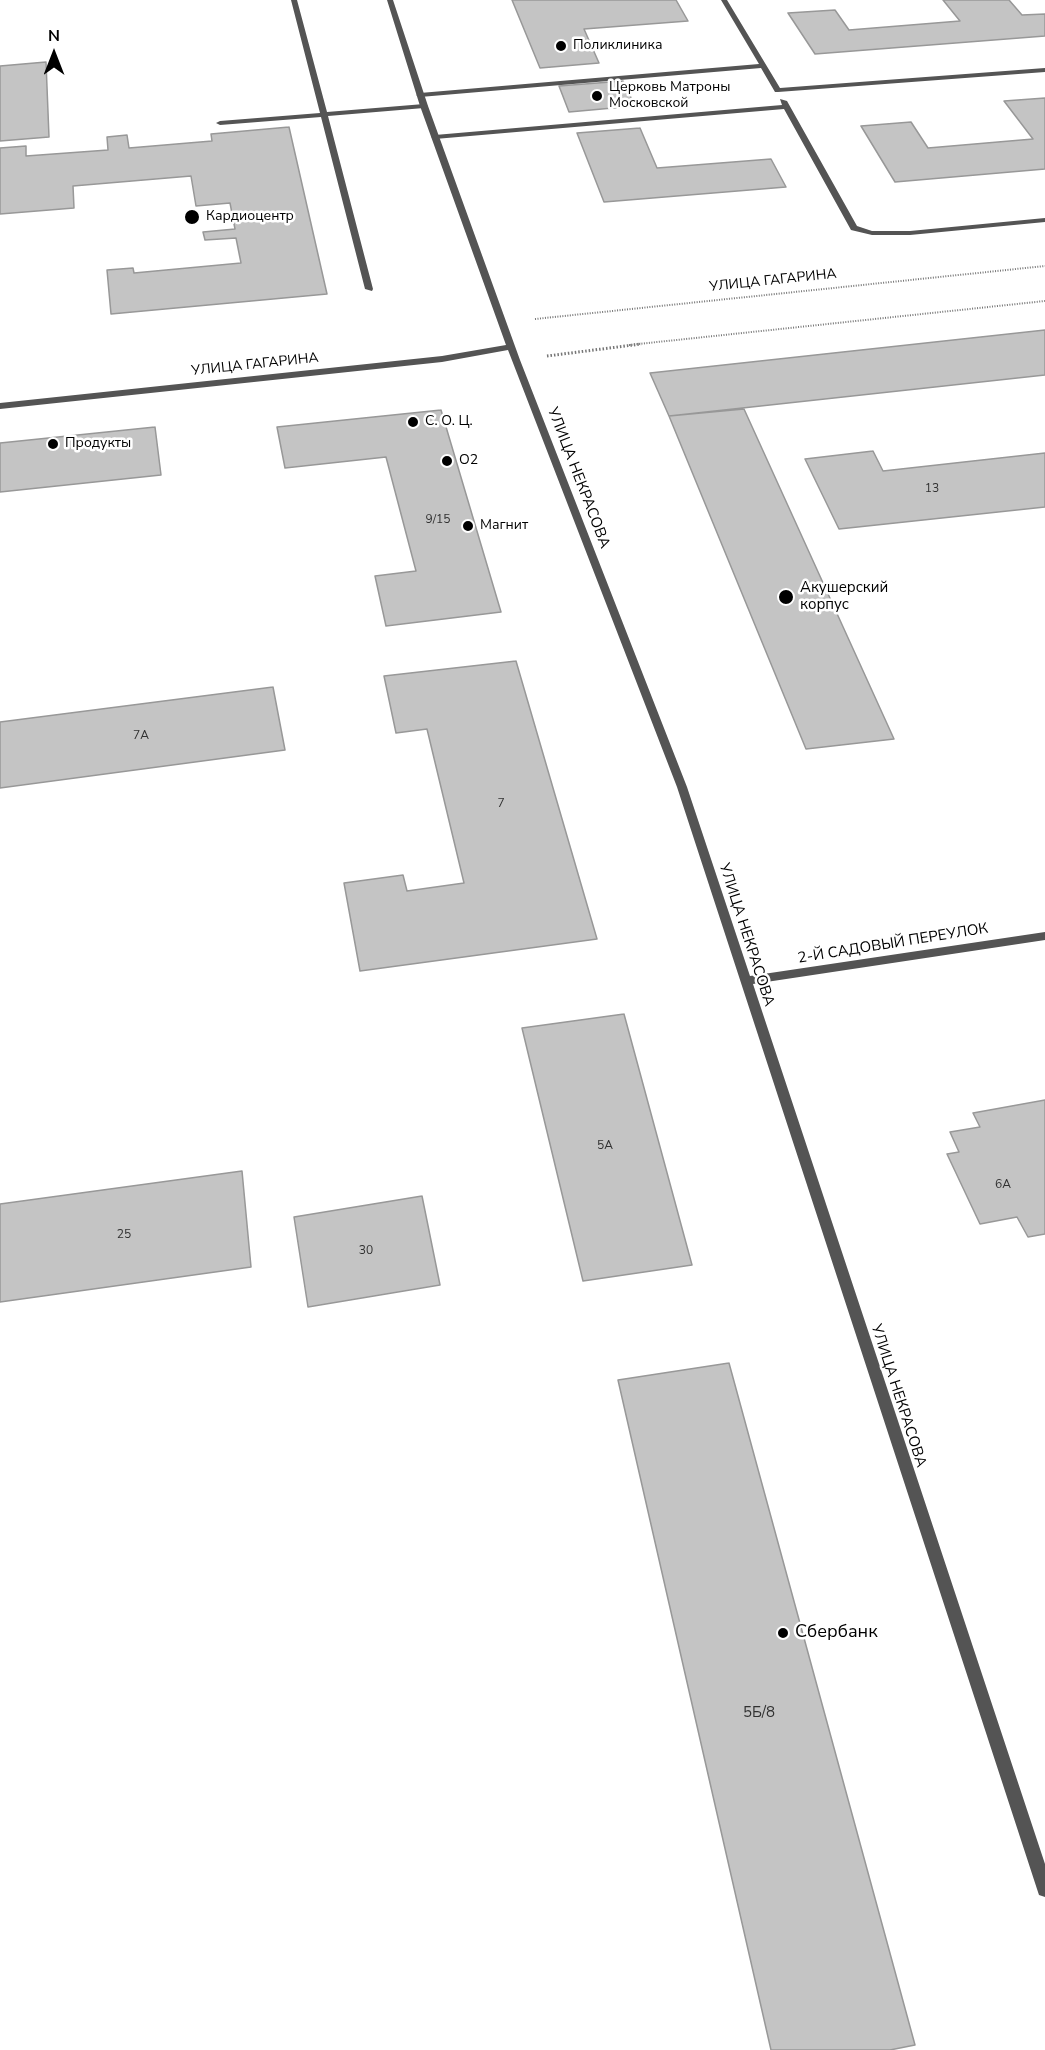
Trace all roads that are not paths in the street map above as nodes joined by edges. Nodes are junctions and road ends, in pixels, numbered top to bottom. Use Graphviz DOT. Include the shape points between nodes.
graph roads {
  1 [pos="294,0"];
  2 [pos="390,0"];
  3 [pos="724,0"];
  4 [pos="763,66"];
  5 [pos="1045,70"];
  6 [pos="778,90"];
  7 [pos="422,100"];
  8 [pos="786,107"];
  9 [pos="322,114"];
  10 [pos="220,123"];
  11 [pos="435,137"];
  12 [pos="1045,220"];
  13 [pos="369,289"];
  14 [pos="512,346"];
  15 [pos="0,406"];
  16 [pos="1045,936"];
  17 [pos="746,981"];
  18 [pos="1045,1889"];
  1 -- 9 [label="street"];
  2 -- 7 [label="street, УЛИЦА НЕКРАСОВА"];
  3 -- 4 [label="street"];
  4 -- 6 [label="street"];
  4 -- 7 [label="street"];
  5 -- 6 [label="street"];
  6 -- 8 [label="street"];
  7 -- 9 [label="street"];
  7 -- 11 [label="street, УЛИЦА НЕКРАСОВА"];
  8 -- 11 [label="street"];
  8 -- 12 [label="street" via="854,228 872,233 910,233"];
  9 -- 10 [label="street"];
  9 -- 13 [label="street"];
  11 -- 14 [label="street, УЛИЦА НЕКРАСОВА"];
  14 -- 15 [label="street, УЛИЦА ГАГАРИНА" via="442,359"];
  14 -- 17 [label="street, УЛИЦА НЕКРАСОВА" via="682,787"];
  16 -- 17 [label="street, 2-Й САДОВЫЙ ПЕРЕУЛОК"];
  17 -- 18 [label="street, УЛИЦА НЕКРАСОВА"];
}
